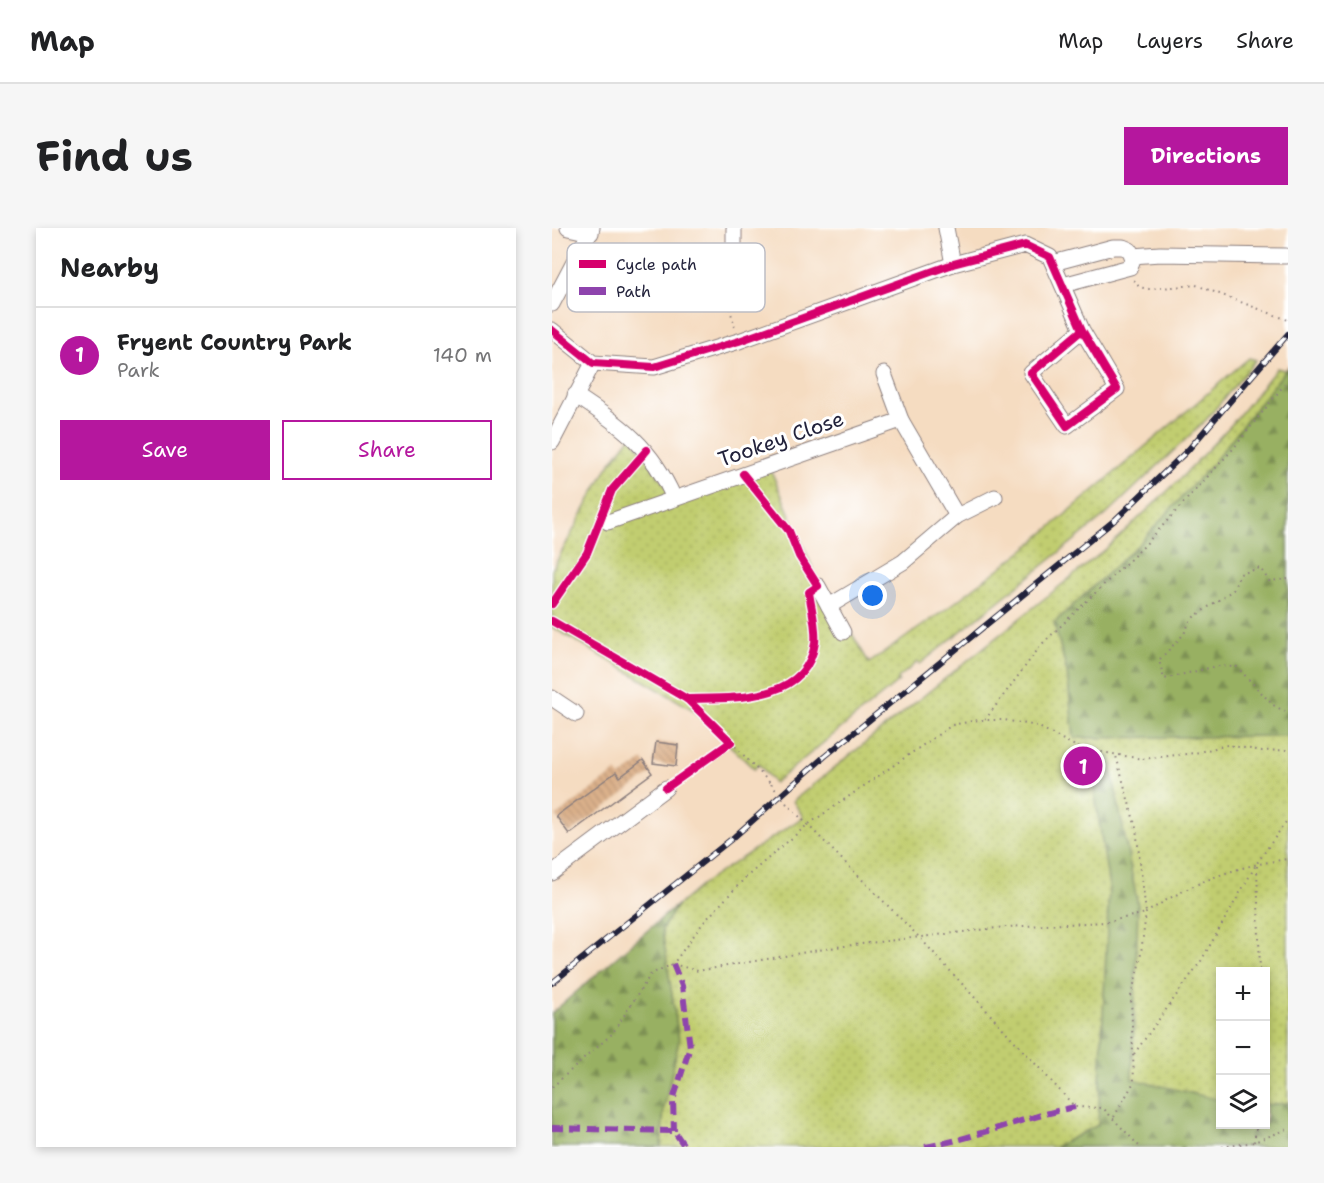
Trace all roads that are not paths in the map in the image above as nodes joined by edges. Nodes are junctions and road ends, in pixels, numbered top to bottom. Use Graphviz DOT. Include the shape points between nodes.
graph roads {
  1 [pos="568,228"];
  2 [pos="946,228"];
  3 [pos="591,231"];
  4 [pos="1286,256"];
  5 [pos="1130,262"];
  6 [pos="1053,263"];
  7 [pos="953,264"];
  8 [pos="567,276"];
  9 [pos="1064,285"];
  10 [pos="552,304"];
  11 [pos="552,330"];
  12 [pos="1082,330"];
  13 [pos="593,363"];
  14 [pos="884,374"];
  15 [pos="575,395"];
  16 [pos="901,420"];
  17 [pos="552,442"];
  18 [pos="995,496"];
  19 [pos="674,498"];
  20 [pos="957,516"];
  21 [pos="608,522"];
  22 [pos="818,586"];
  23 [pos="830,606"];
  24 [pos="843,632"];
  25 [pos="552,698"];
  26 [pos="576,714"];
  27 [pos="666,788"];
  28 [pos="552,873"];
  1 -- 3 [label="street"];
  2 -- 7 [label="street"];
  4 -- 5 [label="street" via="1160,254"];
  5 -- 6 [label="street" via="1130,250 1113,247"];
  5 -- 9 [label="street"];
  6 -- 7 [label="street" via="1050,257 1025,245"];
  6 -- 9 [label="street"];
  7 -- 13 [label="street" via="739,341 654,367"];
  8 -- 10 [label="street"];
  9 -- 12 [label="street"];
  11 -- 13 [label="street"];
  12 -- 12 [label="street" via="1117,389 1067,426 1031,374"];
  13 -- 15 [label="street"];
  14 -- 16 [label="street"];
  15 -- 17 [label="street"];
  15 -- 19 [label="street" via="614,421 647,450"];
  16 -- 19 [label="street, Tookey Close"];
  16 -- 20 [label="street"];
  18 -- 20 [label="street"];
  19 -- 21 [label="street, Tookey Close"];
  20 -- 23 [label="street" via="903,562"];
  22 -- 23 [label="street"];
  23 -- 24 [label="street"];
  25 -- 26 [label="street"];
  27 -- 28 [label="street"];
}
